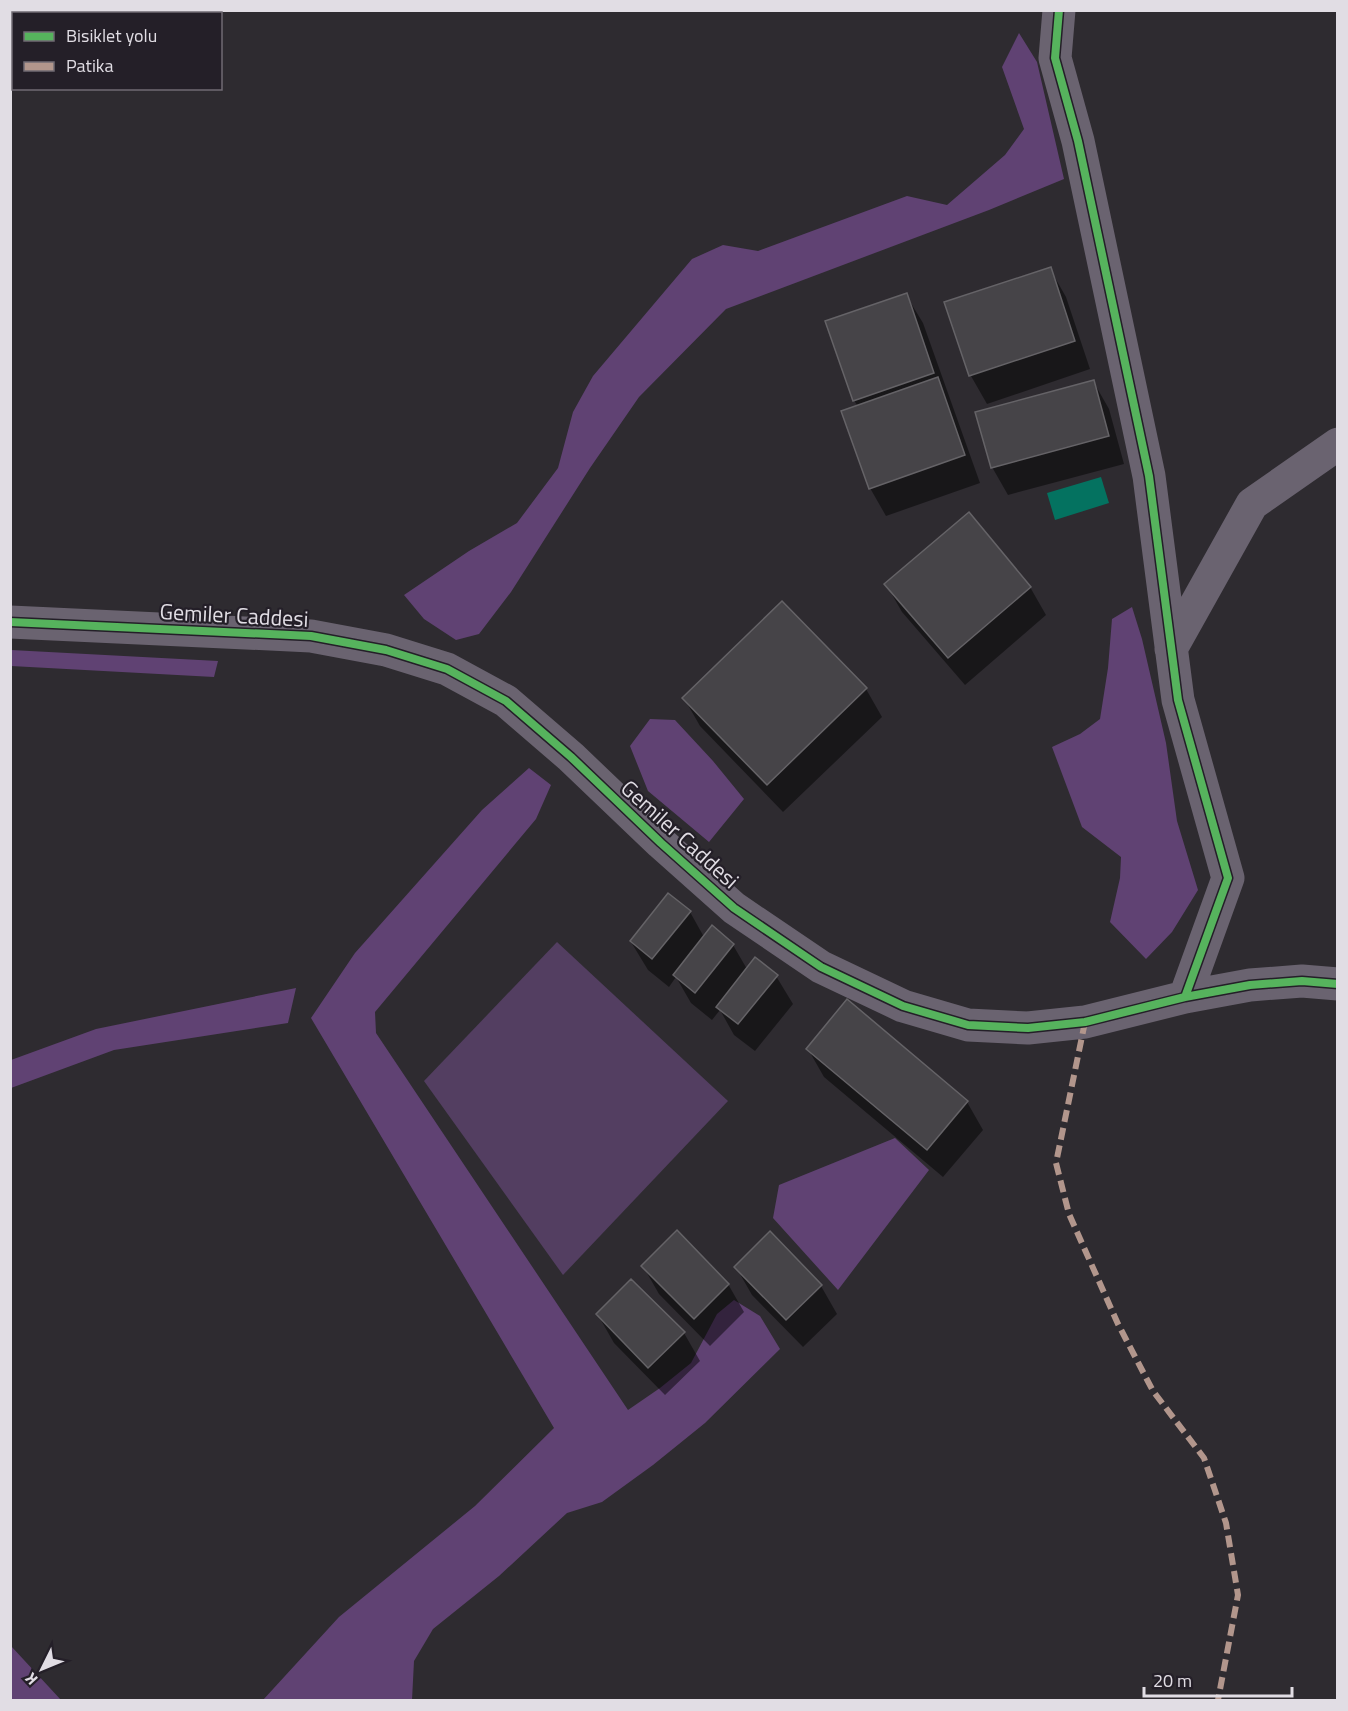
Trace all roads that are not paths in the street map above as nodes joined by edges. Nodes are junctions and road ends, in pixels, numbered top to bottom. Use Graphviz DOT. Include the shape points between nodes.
graph roads {
  1 [pos="1059,10"];
  2 [pos="1338,444"];
  3 [pos="10,622"];
  4 [pos="1171,650"];
  5 [pos="1338,984"];
  6 [pos="1185,997"];
  1 -- 4 [label="street" via="1055,58 1078,141 1149,476"];
  2 -- 4 [label="street" via="1252,504"];
  3 -- 6 [label="street, Gemiler Caddesi" via="311,636 386,650 447,669 506,701 734,908 821,968 903,1006 968,1025 1029,1028 1085,1022"];
  4 -- 6 [label="street" via="1178,700 1228,878"];
  5 -- 6 [label="street, Gemiler Caddesi" via="1302,981 1250,985"];
}
